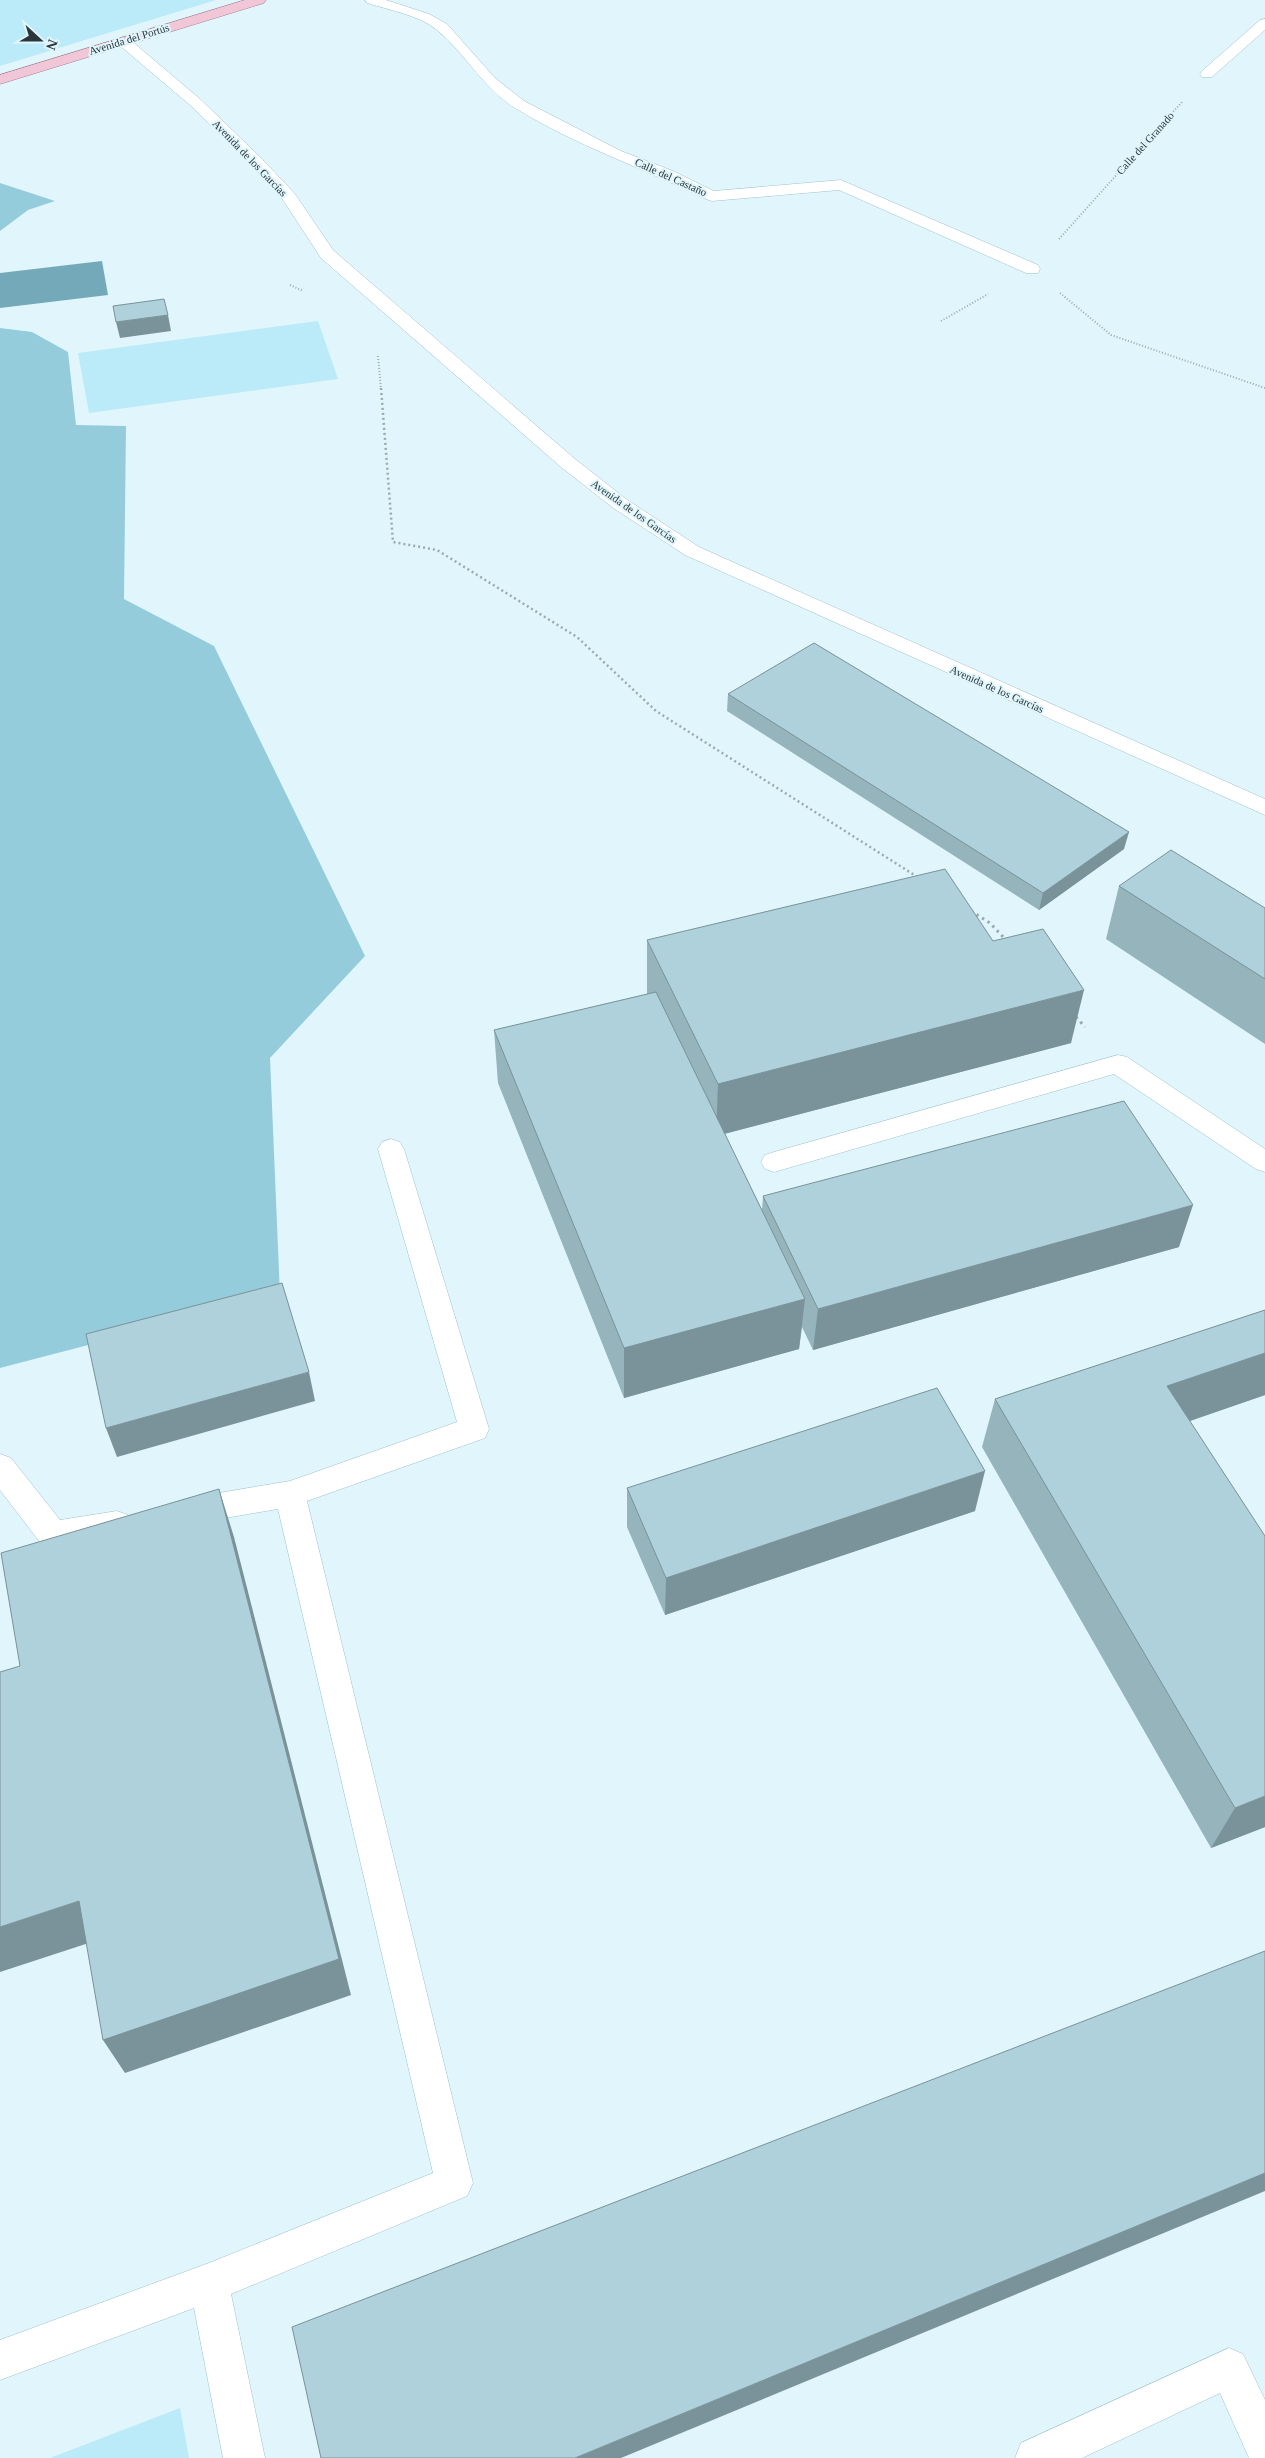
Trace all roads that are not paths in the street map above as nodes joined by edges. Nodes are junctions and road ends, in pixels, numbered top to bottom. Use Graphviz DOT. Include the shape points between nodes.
graph roads {
  1 [pos="259,0"];
  2 [pos="372,0"];
  3 [pos="1265,23"];
  4 [pos="123,41"];
  5 [pos="1207,74"];
  6 [pos="0,80"];
  7 [pos="1032,269"];
  8 [pos="1265,808"];
  9 [pos="392,1148"];
  10 [pos="774,1162"];
  11 [pos="1265,1162"];
  12 [pos="0,1467"];
  13 [pos="290,1494"];
  14 [pos="209,2283"];
  15 [pos="0,2360"];
  16 [pos="1265,2446"];
  17 [pos="244,2458"];
  18 [pos="1036,2458"];
  1 -- 4 [label="main road, Avenida del Portús"];
  2 -- 7 [label="street, Calle del Castaño" via="424,17 442,27 490,81 519,104 616,154 712,196 841,185"];
  3 -- 5 [label="street"];
  4 -- 6 [label="main road, Avenida del Portús"];
  4 -- 8 [label="street, Avenida de los Garcías" via="196,102 250,154 289,197 327,254 560,457 619,503 692,552"];
  9 -- 13 [label="street" via="474,1429"];
  10 -- 11 [label="street" via="1118,1064"];
  12 -- 13 [label="street" via="53,1535"];
  13 -- 14 [label="street" via="454,2184"];
  14 -- 15 [label="street"];
  14 -- 17 [label="street"];
  16 -- 18 [label="street" via="1229,2368"];
}
